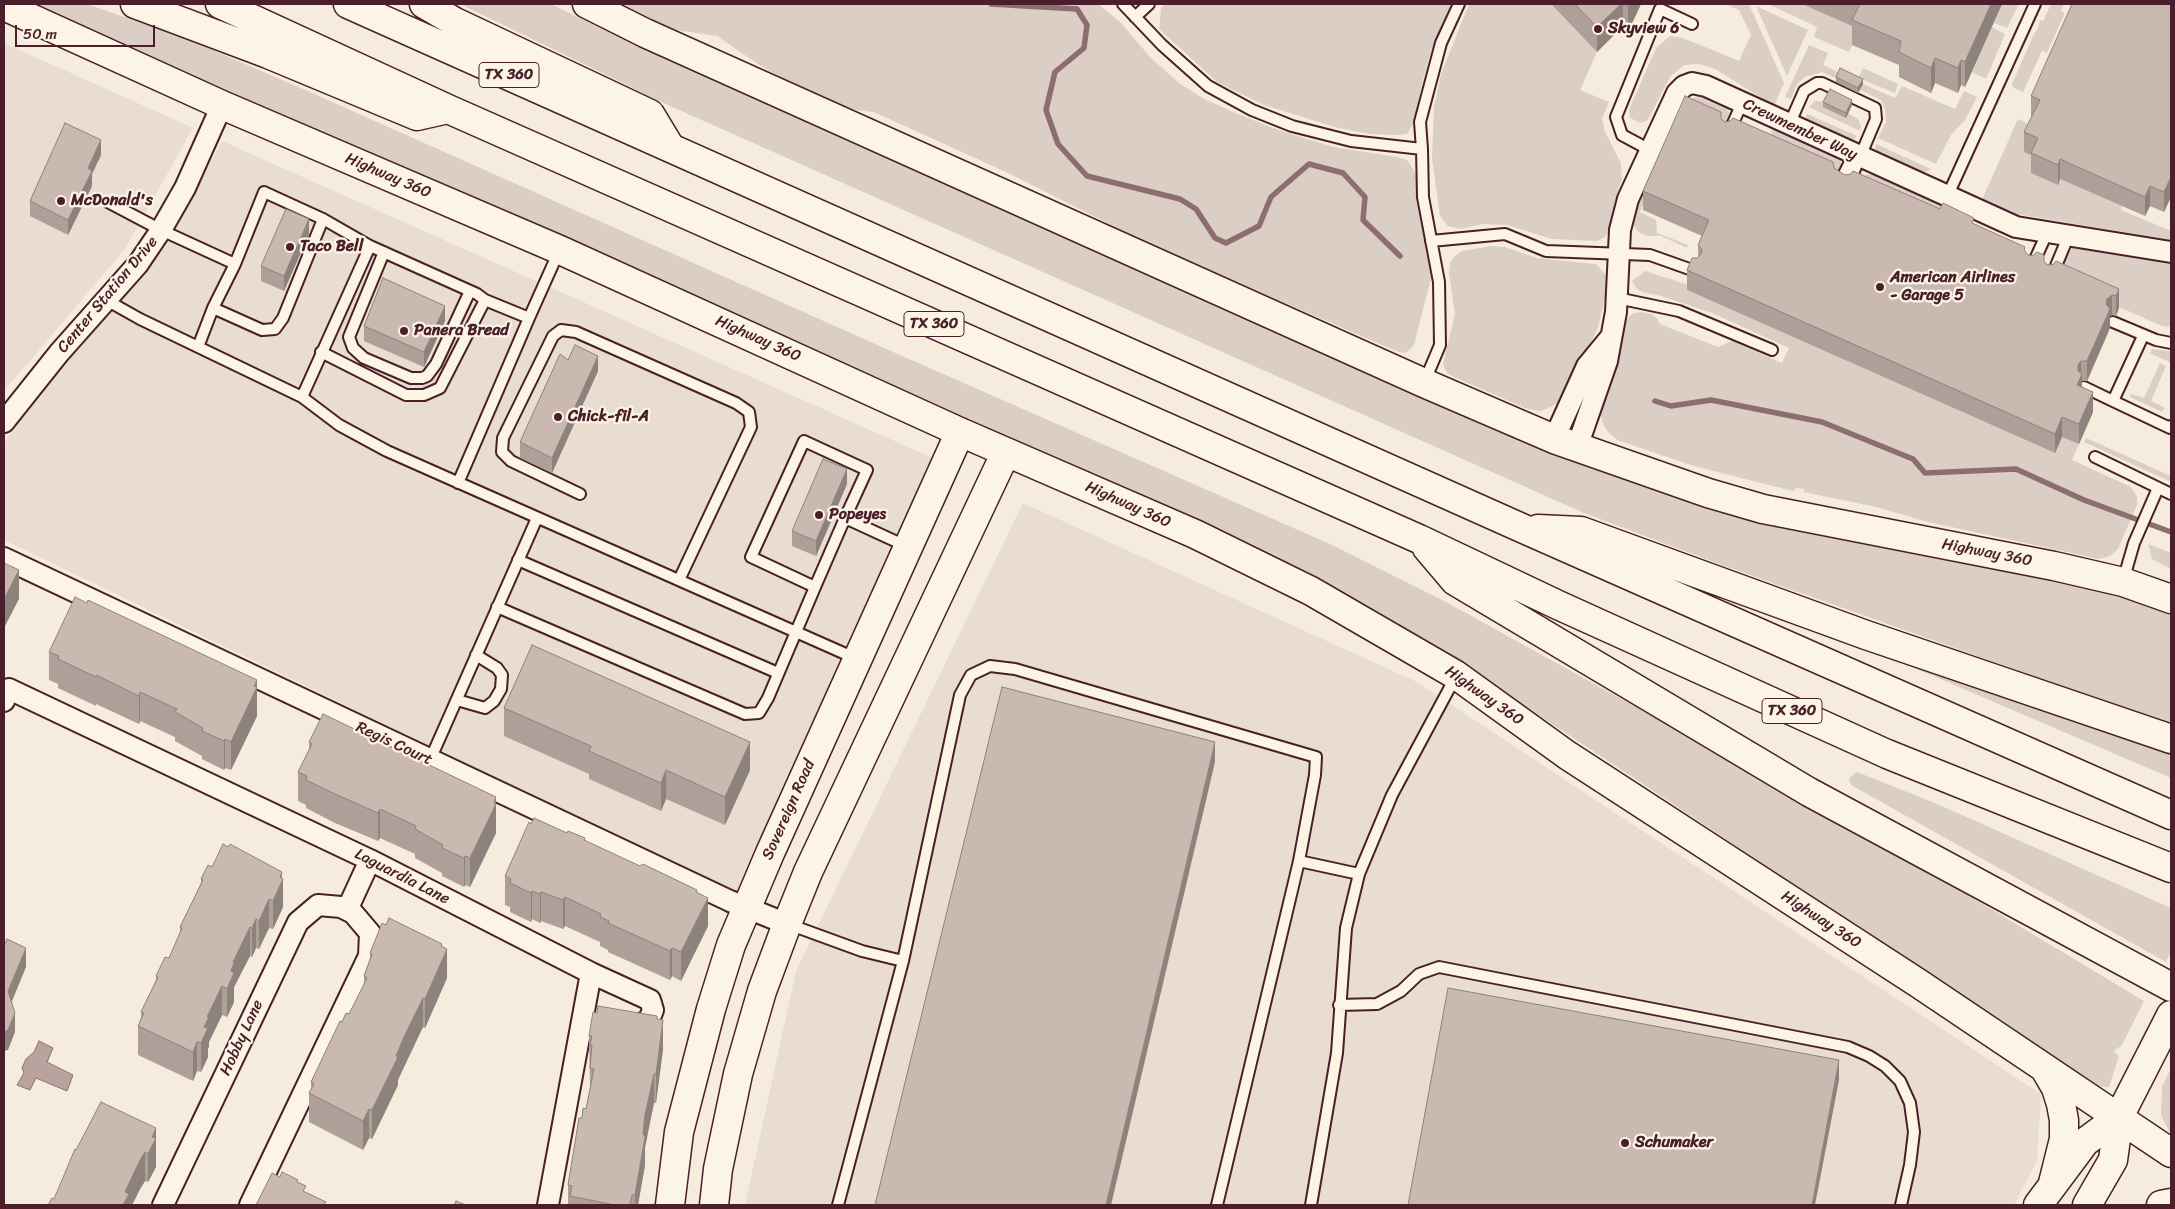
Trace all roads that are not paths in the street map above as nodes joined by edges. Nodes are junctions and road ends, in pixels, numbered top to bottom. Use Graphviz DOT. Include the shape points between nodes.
graph roads {
  1 [pos="135,4"];
  2 [pos="220,4"];
  3 [pos="348,4"];
  4 [pos="424,4"];
  5 [pos="587,4"];
  6 [pos="1123,4"];
  7 [pos="1149,4"];
  8 [pos="1459,4"];
  9 [pos="2035,4"];
  10 [pos="4,6"];
  11 [pos="1135,17"];
  12 [pos="1692,24"];
  13 [pos="1742,103"];
  14 [pos="222,105"];
  15 [pos="448,109"];
  16 [pos="1789,125"];
  17 [pos="1727,135"];
  18 [pos="670,147"];
  19 [pos="1422,149"];
  20 [pos="1650,150"];
  21 [pos="1857,156"];
  22 [pos="1843,186"];
  23 [pos="1947,197"];
  24 [pos="108,202"];
  25 [pos="323,219"];
  26 [pos="162,230"];
  27 [pos="2047,233"];
  28 [pos="2068,237"];
  29 [pos="1431,241"];
  30 [pos="370,246"];
  31 [pos="560,250"];
  32 [pos="384,252"];
  33 [pos="2171,252"];
  34 [pos="1619,254"];
  35 [pos="236,264"];
  36 [pos="2031,269"];
  37 [pos="1695,271"];
  38 [pos="2050,278"];
  39 [pos="470,290"];
  40 [pos="1617,298"];
  41 [pos="108,300"];
  42 [pos="485,300"];
  43 [pos="213,308"];
  44 [pos="529,318"];
  45 [pos="2113,322"];
  46 [pos="2143,336"];
  47 [pos="2171,343"];
  48 [pos="198,347"];
  49 [pos="1772,350"];
  50 [pos="321,352"];
  51 [pos="1424,383"];
  52 [pos="2084,387"];
  53 [pos="302,397"];
  54 [pos="2113,401"];
  55 [pos="4,422"];
  56 [pos="2171,426"];
  57 [pos="960,432"];
  58 [pos="1565,443"];
  59 [pos="1006,452"];
  60 [pos="2095,457"];
  61 [pos="458,483"];
  62 [pos="2158,488"];
  63 [pos="580,494"];
  64 [pos="2171,494"];
  65 [pos="537,518"];
  66 [pos="845,518"];
  67 [pos="1524,529"];
  68 [pos="1419,539"];
  69 [pos="908,547"];
  70 [pos="4,558"];
  71 [pos="518,560"];
  72 [pos="679,580"];
  73 [pos="2123,582"];
  74 [pos="816,587"];
  75 [pos="2171,599"];
  76 [pos="497,607"];
  77 [pos="795,632"];
  78 [pos="476,655"];
  79 [pos="858,659"];
  80 [pos="778,673"];
  81 [pos="1456,675"];
  82 [pos="457,700"];
  83 [pos="4,701"];
  84 [pos="2171,739"];
  85 [pos="430,760"];
  86 [pos="2171,815"];
  87 [pos="370,860"];
  88 [pos="1299,861"];
  89 [pos="2171,868"];
  90 [pos="1359,874"];
  91 [pos="746,909"];
  92 [pos="347,910"];
  93 [pos="787,924"];
  94 [pos="903,961"];
  95 [pos="591,973"];
  96 [pos="2171,987"];
  97 [pos="1339,1005"];
  98 [pos="2171,1015"];
  99 [pos="598,1022"];
  100 [pos="2044,1067"];
  101 [pos="2119,1116"];
  102 [pos="2171,1152"];
  103 [pos="2053,1183"];
  104 [pos="2171,1203"];
  105 [pos="163,1205"];
  106 [pos="250,1205"];
  107 [pos="548,1205"];
  108 [pos="670,1205"];
  109 [pos="714,1205"];
  110 [pos="838,1205"];
  111 [pos="1217,1205"];
  112 [pos="1311,1205"];
  113 [pos="1901,1205"];
  114 [pos="2038,1205"];
  115 [pos="2087,1205"];
  116 [pos="2161,1205"];
  1 -- 15 [label="main road" via="268,54 417,116"];
  2 -- 15 [label="main road, TX 360"];
  3 -- 18 [label="main road, TX 360"];
  4 -- 18 [label="main road" via="455,22 650,114"];
  5 -- 51 [label="main road, Highway 360"];
  6 -- 11 [label="lane"];
  7 -- 11 [label="lane"];
  8 -- 19 [label="lane" via="1441,43 1420,122"];
  9 -- 23 [label="lane"];
  10 -- 14 [label="main road, Highway 360"];
  11 -- 19 [label="lane" via="1208,86 1252,110 1292,126 1351,141"];
  12 -- 20 [label="lane" via="1660,9 1616,116 1622,135"];
  13 -- 16 [label="street, Crewmember Way"];
  13 -- 17 [label="lane"];
  13 -- 20 [label="street, Crewmember Way" via="1699,83 1684,86 1677,93"];
  14 -- 26 [label="street, Center Station Drive"];
  14 -- 31 [label="main road, Highway 360"];
  15 -- 68 [label="main road, TX 360"];
  16 -- 21 [label="street, Crewmember Way"];
  16 -- 21 [label="lane" via="1804,91 1822,83 1875,108 1876,119"];
  18 -- 67 [label="main road, TX 360"];
  19 -- 29 [label="lane" via="1422,197"];
  20 -- 34 [label="street, Crewmember Way" via="1623,214"];
  21 -- 22 [label="lane"];
  21 -- 23 [label="street, Crewmember Way"];
  23 -- 27 [label="street, Crewmember Way" via="2016,227"];
  24 -- 26 [label="lane"];
  25 -- 30 [label="lane"];
  25 -- 35 [label="lane" via="264,192"];
  25 -- 43 [label="lane" via="275,329 262,330"];
  26 -- 35 [label="lane"];
  26 -- 41 [label="street, Center Station Drive"];
  27 -- 28 [label="street, Crewmember Way"];
  27 -- 36 [label="lane"];
  28 -- 33 [label="street, Crewmember Way"];
  28 -- 38 [label="lane"];
  29 -- 34 [label="lane" via="1505,234 1546,251"];
  29 -- 51 [label="lane" via="1439,282 1440,346"];
  30 -- 32 [label="lane"];
  30 -- 50 [label="lane"];
  31 -- 44 [label="lane"];
  31 -- 57 [label="main road, Highway 360"];
  32 -- 39 [label="lane"];
  32 -- 39 [label="lane" via="349,337 352,348 364,358 411,378 427,376 436,364"];
  34 -- 37 [label="lane" via="1650,254"];
  34 -- 40 [label="street, Crewmember Way"];
  35 -- 43 [label="lane"];
  39 -- 42 [label="lane"];
  40 -- 49 [label="lane" via="1679,311"];
  40 -- 58 [label="street, Crewmember Way" via="1607,361"];
  41 -- 48 [label="lane"];
  41 -- 55 [label="street, Center Station Drive" via="59,353"];
  42 -- 44 [label="lane"];
  42 -- 50 [label="lane" via="440,388 424,395 406,395"];
  43 -- 48 [label="lane"];
  44 -- 61 [label="lane"];
  45 -- 46 [label="lane"];
  46 -- 47 [label="lane"];
  46 -- 54 [label="lane"];
  48 -- 53 [label="lane"];
  50 -- 53 [label="lane"];
  51 -- 58 [label="main road, Highway 360"];
  52 -- 54 [label="lane"];
  53 -- 61 [label="lane" via="339,424 386,451"];
  54 -- 56 [label="lane"];
  57 -- 59 [label="main road, Highway 360"];
  57 -- 69 [label="main road, Sovereign Road"];
  58 -- 73 [label="main road, Highway 360" via="1763,509"];
  59 -- 81 [label="main road, Highway 360" via="1195,534 1311,591"];
  59 -- 93 [label="main road" via="808,872"];
  60 -- 62 [label="lane"];
  61 -- 65 [label="lane"];
  62 -- 64 [label="lane"];
  62 -- 73 [label="lane" via="2134,543"];
  63 -- 72 [label="lane" via="511,461 502,452 503,438 553,336 561,330 576,332 736,403 749,412 751,427"];
  65 -- 71 [label="lane"];
  65 -- 72 [label="lane"];
  66 -- 69 [label="lane"];
  66 -- 74 [label="lane"];
  66 -- 74 [label="lane" via="867,470 804,441 751,557"];
  67 -- 84 [label="main road" via="1581,531 1866,635"];
  67 -- 86 [label="main road, TX 360"];
  68 -- 89 [label="main road, TX 360" via="1887,754"];
  68 -- 96 [label="main road" via="1455,581 1809,792"];
  69 -- 79 [label="main road, Sovereign Road"];
  70 -- 85 [label="street, Regis Court"];
  71 -- 76 [label="lane"];
  71 -- 80 [label="lane"];
  72 -- 77 [label="lane"];
  73 -- 75 [label="main road, Highway 360"];
  74 -- 77 [label="lane"];
  76 -- 78 [label="lane"];
  76 -- 80 [label="lane" via="745,714 759,713"];
  77 -- 79 [label="lane"];
  77 -- 80 [label="lane"];
  78 -- 82 [label="lane"];
  78 -- 82 [label="lane" via="497,668 502,675 501,688 494,701 485,708"];
  79 -- 91 [label="main road, Sovereign Road"];
  81 -- 90 [label="lane" via="1392,795"];
  81 -- 100 [label="main road, Highway 360" via="1567,756"];
  82 -- 85 [label="lane"];
  83 -- 87 [label="street, Laguardia Lane" via="9,689"];
  85 -- 91 [label="street, Regis Court"];
  87 -- 92 [label="street"];
  87 -- 95 [label="street, Laguardia Lane"];
  88 -- 90 [label="lane"];
  88 -- 94 [label="lane" via="1316,757 1015,669 990,666 971,675 960,695"];
  88 -- 111 [label="lane"];
  90 -- 97 [label="lane" via="1346,928"];
  91 -- 93 [label="street, Regis Court"];
  91 -- 108 [label="main road, Sovereign Road" via="711,1009 679,1132"];
  92 -- 105 [label="street, Hobby Lane" via="318,905 298,922"];
  92 -- 106 [label="street" via="370,934 369,956"];
  93 -- 94 [label="lane" via="862,951"];
  93 -- 109 [label="main road" via="762,991 738,1074 718,1169"];
  94 -- 110 [label="lane"];
  95 -- 99 [label="street"];
  95 -- 99 [label="street, Laguardia Lane" via="650,1000 653,1010 649,1020 639,1025"];
  97 -- 112 [label="lane" via="1337,1053"];
  97 -- 113 [label="lane" via="1377,1004 1400,991 1419,974 1439,967 1848,1047 1885,1066 1900,1081 1910,1103 1914,1132"];
  98 -- 101 [label="main road"];
  99 -- 107 [label="street"];
  100 -- 101 [label="main road, Highway 360"];
  100 -- 103 [label="main road" via="2056,1088 2064,1120 2064,1139"];
  101 -- 102 [label="main road, Highway 360"];
  101 -- 103 [label="main road" via="2085,1142"];
  101 -- 115 [label="main road" via="2113,1160"];
  103 -- 114 [label="main road"];
  104 -- 116 [label="main road"];
}
